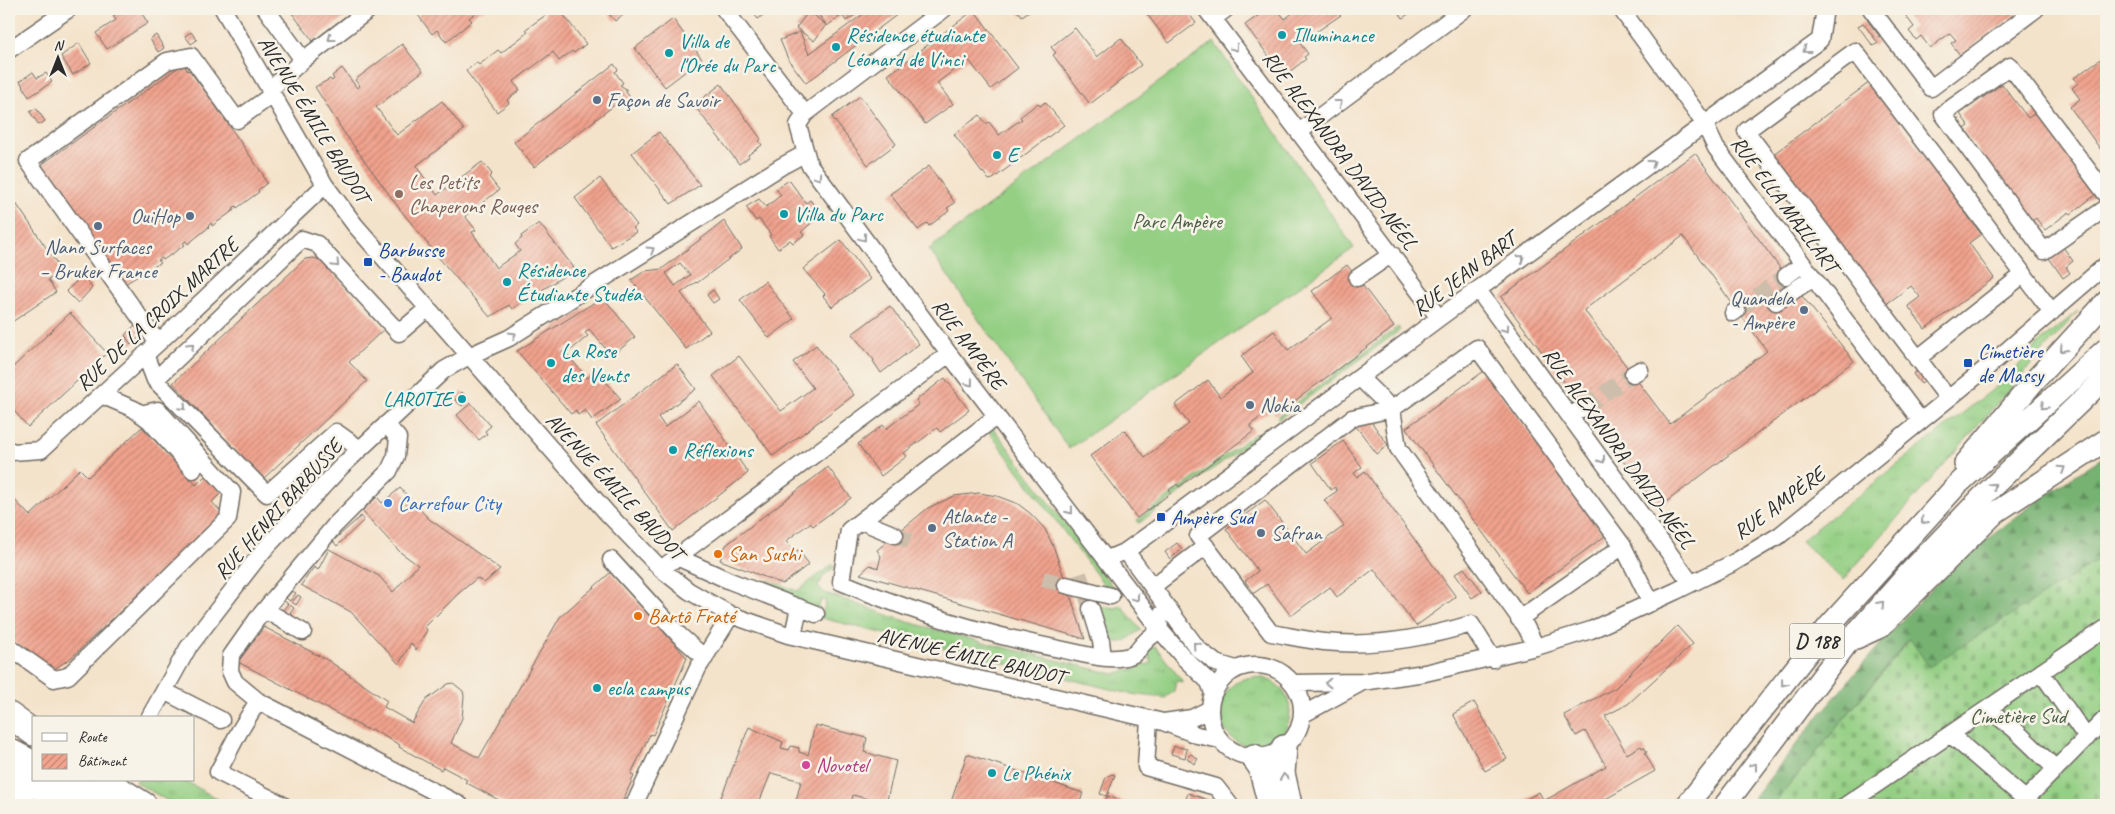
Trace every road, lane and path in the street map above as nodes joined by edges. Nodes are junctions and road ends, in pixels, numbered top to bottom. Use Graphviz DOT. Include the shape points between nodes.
graph roads {
  1 [pos="68,9"];
  2 [pos="223,9"];
  3 [pos="266,9"];
  4 [pos="370,9"];
  5 [pos="724,9"];
  6 [pos="944,9"];
  7 [pos="1464,9"];
  8 [pos="1621,9"];
  9 [pos="1825,9"];
  10 [pos="1871,9"];
  11 [pos="2036,9"];
  12 [pos="1215,12"];
  13 [pos="9,50"];
  14 [pos="303,60"];
  15 [pos="271,92"];
  16 [pos="805,114"];
  17 [pos="1704,123"];
  18 [pos="1299,132"];
  19 [pos="806,154"];
  20 [pos="325,185"];
  21 [pos="2106,194"];
  22 [pos="2106,208"];
  23 [pos="293,217"];
  24 [pos="309,241"];
  25 [pos="1392,254"];
  26 [pos="1803,264"];
  27 [pos="2106,265"];
  28 [pos="2024,274"];
  29 [pos="1786,276"];
  30 [pos="1357,278"];
  31 [pos="1813,278"];
  32 [pos="1480,288"];
  33 [pos="1776,302"];
  34 [pos="2106,302"];
  35 [pos="428,308"];
  36 [pos="2052,312"];
  37 [pos="1439,318"];
  38 [pos="152,349"];
  39 [pos="2106,349"];
  40 [pos="949,354"];
  41 [pos="469,356"];
  42 [pos="1917,360"];
  43 [pos="2106,377"];
  44 [pos="1360,378"];
  45 [pos="155,380"];
  46 [pos="101,395"];
  47 [pos="1947,398"];
  48 [pos="1584,407"];
  49 [pos="1392,409"];
  50 [pos="140,414"];
  51 [pos="997,416"];
  52 [pos="1570,416"];
  53 [pos="1920,420"];
  54 [pos="386,424"];
  55 [pos="2106,440"];
  56 [pos="360,449"];
  57 [pos="9,450"];
  58 [pos="193,470"];
  59 [pos="1957,485"];
  60 [pos="861,521"];
  61 [pos="895,535"];
  62 [pos="1206,546"];
  63 [pos="1623,546"];
  64 [pos="1126,551"];
  65 [pos="677,557"];
  66 [pos="1107,558"];
  67 [pos="611,560"];
  68 [pos="661,569"];
  69 [pos="1691,583"];
  70 [pos="1066,585"];
  71 [pos="1152,587"];
  72 [pos="1111,596"];
  73 [pos="1651,603"];
  74 [pos="799,607"];
  75 [pos="1167,608"];
  76 [pos="1091,609"];
  77 [pos="265,610"];
  78 [pos="816,614"];
  79 [pos="731,615"];
  80 [pos="1520,619"];
  81 [pos="1160,630"];
  82 [pos="2105,631"];
  83 [pos="303,632"];
  84 [pos="793,636"];
  85 [pos="1849,641"];
  86 [pos="9,647"];
  87 [pos="1536,647"];
  88 [pos="1103,657"];
  89 [pos="705,658"];
  90 [pos="1493,659"];
  91 [pos="1236,669"];
  92 [pos="2040,672"];
  93 [pos="1362,682"];
  94 [pos="1293,683"];
  95 [pos="164,691"];
  96 [pos="258,701"];
  97 [pos="1212,701"];
  98 [pos="1988,709"];
  99 [pos="9,715"];
  100 [pos="1302,715"];
  101 [pos="150,716"];
  102 [pos="2106,718"];
  103 [pos="221,720"];
  104 [pos="1156,720"];
  105 [pos="32,732"];
  106 [pos="1951,735"];
  107 [pos="2087,738"];
  108 [pos="1220,740"];
  109 [pos="1284,748"];
  110 [pos="9,751"];
  111 [pos="1254,757"];
  112 [pos="32,763"];
  113 [pos="2056,769"];
  114 [pos="9,770"];
  115 [pos="70,782"];
  116 [pos="107,782"];
  117 [pos="9,797"];
  118 [pos="1866,800"];
  119 [pos="2026,803"];
  120 [pos="23,805"];
  121 [pos="72,805"];
  122 [pos="115,805"];
  123 [pos="144,805"];
  124 [pos="283,805"];
  125 [pos="460,805"];
  126 [pos="634,805"];
  127 [pos="1230,805"];
  128 [pos="1271,805"];
  129 [pos="1289,805"];
  130 [pos="1687,805"];
  131 [pos="1725,805"];
  132 [pos="1846,805"];
  1 -- 13 [label="street"];
  2 -- 15 [label="street, AVENUE ÉMILE BAUDOT"];
  3 -- 14 [label="street"];
  4 -- 14 [label="street, one-way"];
  5 -- 16 [label="street"];
  6 -- 16 [label="street"];
  18 -- 7 [label="street, one-way"];
  8 -- 17 [label="street, RUE ELLA MAILLART"];
  9 -- 17 [label="street, RUE JEAN BART, one-way" via="1820,40"];
  10 -- 11 [label="street" via="1931,88"];
  12 -- 18 [label="street, RUE ALEXANDRA DAVID-NÉEL, one-way"];
  14 -- 15 [label="street"];
  15 -- 20 [label="street, AVENUE ÉMILE BAUDOT"];
  15 -- 38 [label="street" via="237,120 190,56 167,60 28,161"];
  16 -- 19 [label="street, RUE AMPÈRE" via="798,125"];
  17 -- 26 [label="street, RUE ELLA MAILLART" via="1716,148"];
  32 -- 17 [label="street, RUE JEAN BART, one-way"];
  18 -- 25 [label="street, RUE ALEXANDRA DAVID-NÉEL"];
  19 -- 40 [label="street, RUE AMPÈRE, one-way" via="825,187"];
  41 -- 19 [label="street, RUE HENRI BARBUSSE, one-way" via="509,338"];
  20 -- 23 [label="street, RUE DE LA CROIX MARTRE"];
  20 -- 35 [label="street, AVENUE ÉMILE BAUDOT" via="355,225"];
  21 -- 22 [label="street" via="2010,66 1943,114 2044,251"];
  23 -- 24 [label="street" via="305,227"];
  23 -- 38 [label="street, RUE DE LA CROIX MARTRE"];
  24 -- 35 [label="street, one-way" via="317,244 399,333"];
  45 -- 24 [label="street, one-way" via="302,239"];
  25 -- 30 [label="street"];
  25 -- 37 [label="street, RUE ALEXANDRA DAVID-NÉEL"];
  26 -- 29 [label="street"];
  26 -- 31 [label="street, RUE ELLA MAILLART"];
  27 -- 36 [label="street, RUE AMPÈRE"];
  28 -- 36 [label="street"];
  28 -- 42 [label="street"];
  28 -- 42 [label="street" via="1855,51 1746,130"];
  31 -- 33 [label="street"];
  31 -- 53 [label="street, RUE ELLA MAILLART"];
  32 -- 37 [label="street, RUE JEAN BART"];
  32 -- 52 [label="street, RUE ALEXANDRA DAVID-NÉEL, one-way"];
  34 -- 59 [label="main road, one-way" via="1966,461"];
  35 -- 41 [label="street, AVENUE ÉMILE BAUDOT"];
  36 -- 47 [label="street, RUE AMPÈRE"];
  37 -- 44 [label="street, RUE JEAN BART"];
  38 -- 45 [label="street"];
  38 -- 46 [label="street, RUE DE LA CROIX MARTRE"];
  39 -- 59 [label="main road, D 188, one-way"];
  40 -- 51 [label="street, RUE AMPÈRE, one-way"];
  40 -- 65 [label="street"];
  41 -- 54 [label="street, RUE HENRI BARBUSSE" via="444,370"];
  41 -- 68 [label="street, AVENUE ÉMILE BAUDOT" via="607,513"];
  42 -- 47 [label="street"];
  85 -- 43 [label="main road, D 188, one-way" via="1909,572 1981,498"];
  44 -- 49 [label="street"];
  44 -- 64 [label="street, RUE JEAN BART"];
  45 -- 56 [label="street, one-way" via="267,494 336,432"];
  46 -- 50 [label="street"];
  46 -- 57 [label="street, RUE DE LA CROIX MARTRE" via="41,450"];
  47 -- 53 [label="street, RUE AMPÈRE"];
  48 -- 52 [label="street"];
  49 -- 62 [label="street" via="1352,418 1198,536"];
  49 -- 63 [label="street" via="1476,348"];
  49 -- 80 [label="street" via="1398,448"];
  50 -- 58 [label="street" via="150,420"];
  50 -- 86 [label="street" via="158,410 232,492 228,519 68,676 54,680"];
  51 -- 60 [label="street"];
  51 -- 66 [label="street, RUE AMPÈRE, one-way"];
  52 -- 69 [label="street, RUE ALEXANDRA DAVID-NÉEL, one-way"];
  53 -- 69 [label="street, RUE AMPÈRE" via="1780,534"];
  54 -- 56 [label="street, RUE HENRI BARBUSSE"];
  54 -- 77 [label="street" via="398,438 396,456 389,471 335,525"];
  85 -- 55 [label="main road, one-way" via="1880,627 1996,512"];
  56 -- 95 [label="street, RUE HENRI BARBUSSE" via="262,552 188,648"];
  59 -- 130 [label="main road, D 188, one-way" via="1829,626"];
  60 -- 61 [label="street"];
  60 -- 88 [label="street" via="849,530 840,582 967,626 1030,643"];
  62 -- 71 [label="street"];
  62 -- 90 [label="street" via="1271,633 1325,642 1387,642 1471,624"];
  63 -- 73 [label="street"];
  63 -- 80 [label="street"];
  64 -- 66 [label="street, RUE JEAN BART"];
  64 -- 71 [label="street"];
  65 -- 68 [label="street"];
  65 -- 74 [label="street"];
  66 -- 81 [label="street, RUE AMPÈRE, one-way"];
  67 -- 89 [label="street" via="678,635"];
  68 -- 79 [label="street, AVENUE ÉMILE BAUDOT" via="688,591"];
  69 -- 73 [label="street, RUE AMPÈRE"];
  70 -- 72 [label="street"];
  71 -- 75 [label="street"];
  73 -- 87 [label="street, RUE AMPÈRE" via="1591,630"];
  74 -- 78 [label="street"];
  74 -- 84 [label="street"];
  75 -- 81 [label="street" via="1159,617"];
  91 -- 75 [label="street, one-way" via="1216,663 1198,649"];
  76 -- 88 [label="street"];
  77 -- 83 [label="street"];
  77 -- 96 [label="street" via="231,656 230,670 235,682"];
  79 -- 84 [label="street, AVENUE ÉMILE BAUDOT"];
  79 -- 89 [label="street"];
  80 -- 87 [label="street"];
  81 -- 88 [label="street" via="1130,656"];
  81 -- 97 [label="street, RUE AMPÈRE" via="1209,682"];
  82 -- 92 [label="street"];
  84 -- 104 [label="street, AVENUE ÉMILE BAUDOT"];
  131 -- 85 [label="main road, D 188, one-way"];
  87 -- 90 [label="street, RUE AMPÈRE"];
  89 -- 126 [label="street"];
  90 -- 93 [label="street, RUE AMPÈRE"];
  91 -- 94 [label="street" via="1267,666"];
  91 -- 97 [label="street" via="1222,679"];
  92 -- 98 [label="street"];
  92 -- 107 [label="street"];
  93 -- 94 [label="street, RUE AMPÈRE, one-way"];
  93 -- 100 [label="street, RUE AMPÈRE"];
  94 -- 100 [label="street" via="1301,698"];
  95 -- 101 [label="street, RUE HENRI BARBUSSE"];
  95 -- 103 [label="street"];
  96 -- 124 [label="street" via="218,772"];
  96 -- 125 [label="street"];
  97 -- 104 [label="street, AVENUE ÉMILE BAUDOT" via="1192,718"];
  97 -- 108 [label="street" via="1214,730"];
  98 -- 106 [label="street"];
  98 -- 113 [label="street"];
  99 -- 105 [label="highway"];
  100 -- 109 [label="street" via="1296,733"];
  102 -- 107 [label="street"];
  104 -- 108 [label="street, AVENUE ÉMILE BAUDOT"];
  104 -- 127 [label="street" via="1146,767 1216,788"];
  106 -- 118 [label="street"];
  106 -- 119 [label="street"];
  107 -- 113 [label="street"];
  108 -- 111 [label="street" via="1236,752"];
  109 -- 111 [label="street"];
  129 -- 109 [label="highway, one-way" via="1282,773"];
  110 -- 112 [label="highway"];
  111 -- 128 [label="highway" via="1261,767"];
  113 -- 119 [label="street"];
  114 -- 121 [label="highway"];
  115 -- 122 [label="highway"];
  116 -- 123 [label="highway"];
  117 -- 120 [label="highway"];
  118 -- 132 [label="street"];
}
